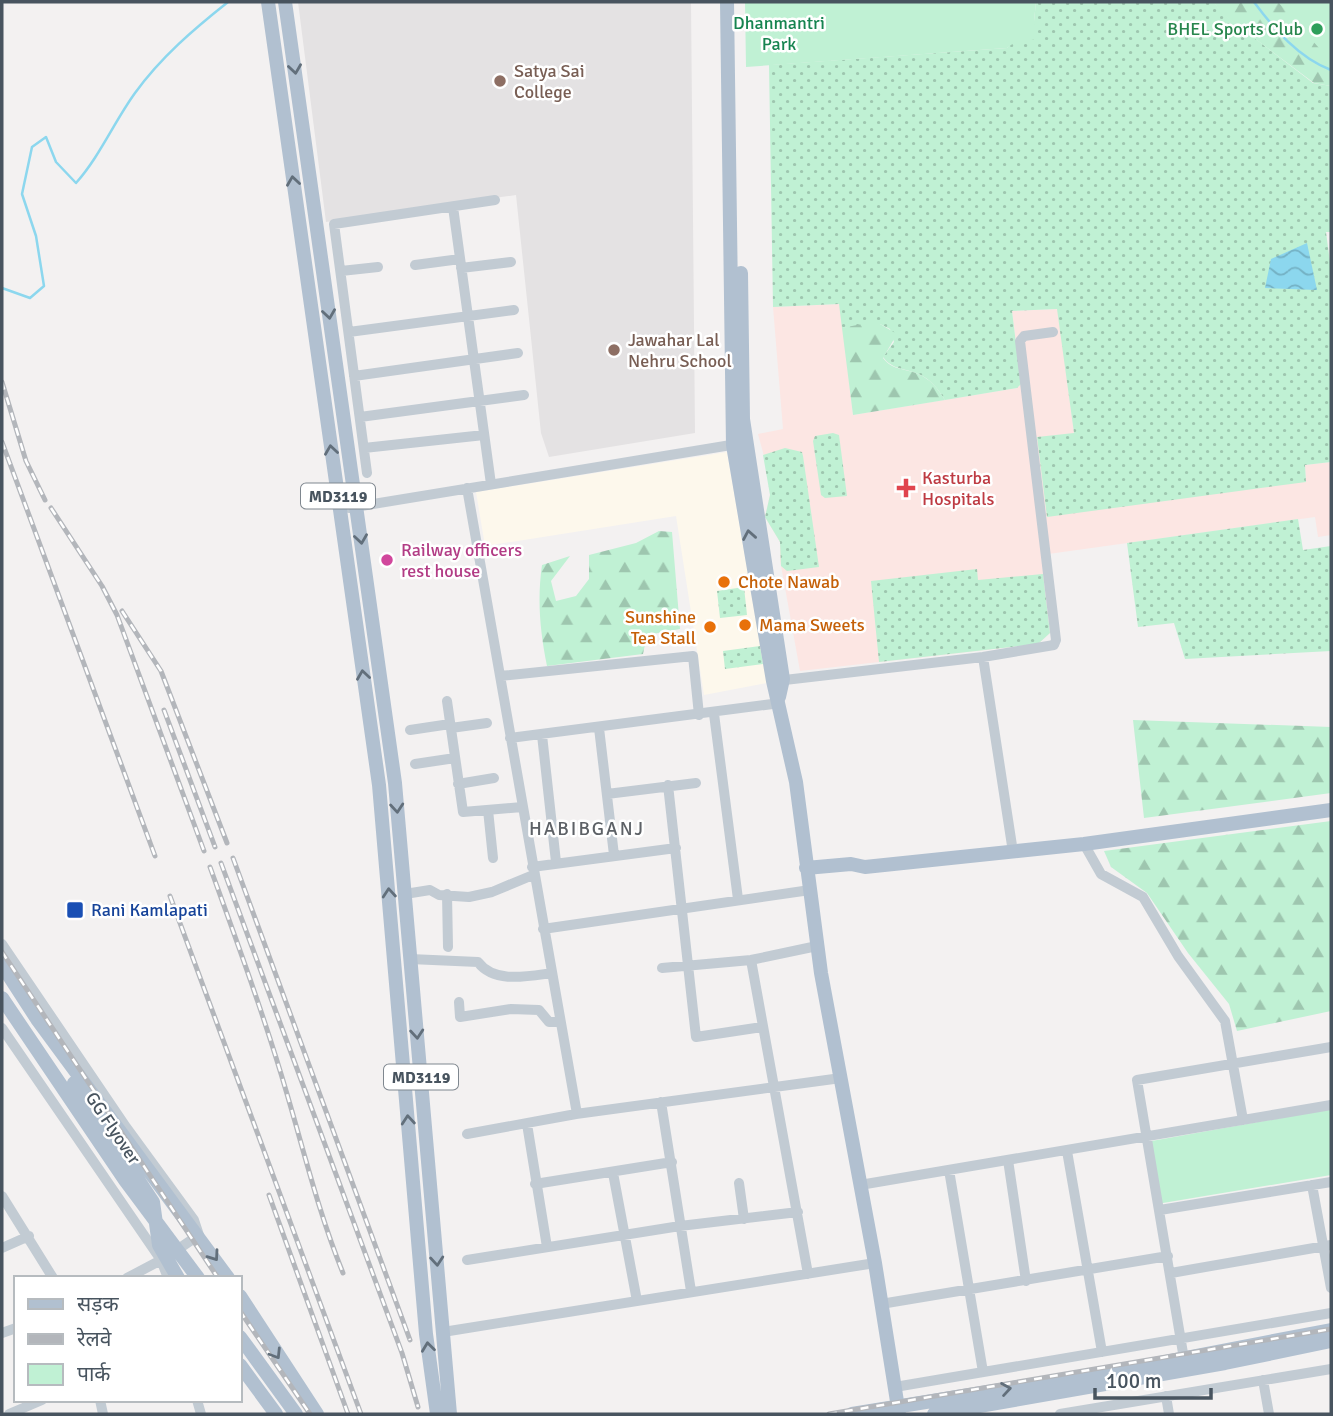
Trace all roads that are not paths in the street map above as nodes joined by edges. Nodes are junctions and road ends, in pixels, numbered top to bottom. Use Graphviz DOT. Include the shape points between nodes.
graph roads {
  1 [pos="268,2"];
  2 [pos="285,2"];
  3 [pos="727,2"];
  4 [pos="736,2"];
  5 [pos="733,91"];
  6 [pos="495,200"];
  7 [pos="453,207"];
  8 [pos="511,262"];
  9 [pos="460,264"];
  10 [pos="415,265"];
  11 [pos="378,267"];
  12 [pos="341,271"];
  13 [pos="514,310"];
  14 [pos="468,316"];
  15 [pos="349,332"];
  16 [pos="1054,332"];
  17 [pos="518,354"];
  18 [pos="474,360"];
  19 [pos="354,376"];
  20 [pos="524,395"];
  21 [pos="507,398"];
  22 [pos="479,402"];
  23 [pos="508,410"];
  24 [pos="360,417"];
  25 [pos="484,435"];
  26 [pos="740,443"];
  27 [pos="364,448"];
  28 [pos="367,473"];
  29 [pos="491,484"];
  30 [pos="467,488"];
  31 [pos="356,507"];
  32 [pos="340,510"];
  33 [pos="983,657"];
  34 [pos="499,676"];
  35 [pos="778,680"];
  36 [pos="447,701"];
  37 [pos="779,701"];
  38 [pos="714,713"];
  39 [pos="699,715"];
  40 [pos="487,723"];
  41 [pos="450,726"];
  42 [pos="598,728"];
  43 [pos="410,730"];
  44 [pos="542,735"];
  45 [pos="510,738"];
  46 [pos="455,758"];
  47 [pos="415,764"];
  48 [pos="494,778"];
  49 [pos="696,783"];
  50 [pos="458,784"];
  51 [pos="668,785"];
  52 [pos="607,794"];
  53 [pos="522,807"];
  54 [pos="488,810"];
  55 [pos="1331,810"];
  56 [pos="1084,844"];
  57 [pos="676,848"];
  58 [pos="1013,852"];
  59 [pos="614,855"];
  60 [pos="492,858"];
  61 [pos="556,862"];
  62 [pos="533,871"];
  63 [pos="808,879"];
  64 [pos="405,894"];
  65 [pos="447,894"];
  66 [pos="738,899"];
  67 [pos="681,907"];
  68 [pos="543,929"];
  69 [pos="2,944"];
  70 [pos="817,946"];
  71 [pos="448,947"];
  72 [pos="410,959"];
  73 [pos="751,960"];
  74 [pos="2,965"];
  75 [pos="689,966"];
  76 [pos="662,968"];
  77 [pos="552,972"];
  78 [pos="2,974"];
  79 [pos="2,998"];
  80 [pos="459,1002"];
  81 [pos="2,1013"];
  82 [pos="559,1022"];
  83 [pos="762,1027"];
  84 [pos="2,1028"];
  85 [pos="1331,1047"];
  86 [pos="1232,1064"];
  87 [pos="841,1078"];
  88 [pos="776,1086"];
  89 [pos="667,1101"];
  90 [pos="1331,1105"];
  91 [pos="577,1114"];
  92 [pos="1243,1120"];
  93 [pos="527,1124"];
  94 [pos="467,1134"];
  95 [pos="1147,1136"];
  96 [pos="1067,1150"];
  97 [pos="428,1157"];
  98 [pos="411,1158"];
  99 [pos="1008,1160"];
  100 [pos="672,1162"];
  101 [pos="949,1170"];
  102 [pos="613,1173"];
  103 [pos="1331,1182"];
  104 [pos="739,1183"];
  105 [pos="536,1184"];
  106 [pos="860,1185"];
  107 [pos="1312,1185"];
  108 [pos="2,1196"];
  109 [pos="1160,1210"];
  110 [pos="797,1212"];
  111 [pos="744,1219"];
  112 [pos="680,1226"];
  113 [pos="199,1235"];
  114 [pos="625,1235"];
  115 [pos="29,1236"];
  116 [pos="1327,1245"];
  117 [pos="547,1247"];
  118 [pos="2,1248"];
  119 [pos="1168,1256"];
  120 [pos="163,1259"];
  121 [pos="467,1260"];
  122 [pos="875,1263"];
  123 [pos="1087,1270"];
  124 [pos="1171,1273"];
  125 [pos="808,1274"];
  126 [pos="52,1276"];
  127 [pos="131,1276"];
  128 [pos="167,1276"];
  129 [pos="176,1276"];
  130 [pos="186,1276"];
  131 [pos="197,1276"];
  132 [pos="227,1276"];
  133 [pos="1026,1280"];
  134 [pos="1331,1288"];
  135 [pos="968,1290"];
  136 [pos="691,1291"];
  137 [pos="242,1299"];
  138 [pos="637,1301"];
  139 [pos="881,1304"];
  140 [pos="1331,1313"];
  141 [pos="1331,1330"];
  142 [pos="443,1332"];
  143 [pos="1181,1338"];
  144 [pos="242,1340"];
  145 [pos="1331,1341"];
  146 [pos="1102,1352"];
  147 [pos="242,1356"];
  148 [pos="1184,1359"];
  149 [pos="242,1368"];
  150 [pos="1331,1368"];
  151 [pos="983,1372"];
  152 [pos="1263,1380"];
  153 [pos="895,1387"];
  154 [pos="1166,1396"];
  155 [pos="37,1402"];
  156 [pos="899,1410"];
  157 [pos="9,1414"];
  158 [pos="276,1414"];
  159 [pos="285,1414"];
  160 [pos="296,1414"];
  161 [pos="317,1414"];
  162 [pos="437,1414"];
  163 [pos="450,1414"];
  164 [pos="852,1414"];
  165 [pos="934,1414"];
  166 [pos="1060,1414"];
  167 [pos="1169,1414"];
  168 [pos="1269,1414"];
  32 -- 1 [label="main road, MD3119, one-way"];
  2 -- 31 [label="main road, MD3119, one-way"];
  3 -- 5 [label="main road"];
  4 -- 5 [label="main road"];
  5 -- 26 [label="main road"];
  6 -- 7 [label="street"];
  7 -- 9 [label="street"];
  7 -- 12 [label="street" via="334,225"];
  8 -- 9 [label="street"];
  9 -- 10 [label="street"];
  9 -- 14 [label="street"];
  11 -- 12 [label="street"];
  12 -- 15 [label="street"];
  13 -- 14 [label="street"];
  14 -- 15 [label="street"];
  14 -- 18 [label="street"];
  15 -- 19 [label="street"];
  16 -- 33 [label="street" via="1024,336 1020,341 1056,640 1049,648"];
  17 -- 18 [label="street"];
  18 -- 19 [label="street"];
  18 -- 22 [label="street"];
  19 -- 24 [label="street"];
  20 -- 21 [label="street"];
  21 -- 22 [label="street"];
  21 -- 23 [label="street"];
  22 -- 24 [label="street"];
  22 -- 25 [label="street"];
  24 -- 27 [label="street"];
  25 -- 27 [label="street"];
  25 -- 29 [label="street"];
  26 -- 29 [label="street"];
  26 -- 35 [label="main road"];
  27 -- 28 [label="street"];
  29 -- 30 [label="street"];
  30 -- 31 [label="street"];
  30 -- 34 [label="street"];
  31 -- 32 [label="street"];
  31 -- 64 [label="main road, MD3119, one-way" via="395,783"];
  98 -- 32 [label="main road, MD3119, one-way" via="379,785"];
  33 -- 35 [label="street"];
  33 -- 58 [label="street"];
  34 -- 39 [label="street" via="693,656"];
  34 -- 45 [label="street"];
  35 -- 37 [label="main road"];
  36 -- 41 [label="street"];
  37 -- 38 [label="street"];
  37 -- 63 [label="main road" via="796,782"];
  38 -- 39 [label="street"];
  38 -- 66 [label="street"];
  39 -- 42 [label="street"];
  40 -- 41 [label="street"];
  41 -- 43 [label="street"];
  41 -- 46 [label="street"];
  42 -- 44 [label="street"];
  42 -- 52 [label="street"];
  44 -- 45 [label="street"];
  44 -- 61 [label="street"];
  45 -- 53 [label="street"];
  46 -- 47 [label="street"];
  46 -- 50 [label="street"];
  48 -- 50 [label="street"];
  49 -- 51 [label="street"];
  50 -- 54 [label="street" via="463,811"];
  51 -- 52 [label="street"];
  51 -- 57 [label="street"];
  52 -- 59 [label="street"];
  53 -- 54 [label="street"];
  53 -- 62 [label="street"];
  54 -- 60 [label="street"];
  55 -- 56 [label="main road"];
  56 -- 58 [label="main road"];
  56 -- 86 [label="street" via="1101,874 1143,897 1183,963 1219,1009"];
  57 -- 59 [label="street"];
  57 -- 67 [label="street"];
  58 -- 63 [label="main road" via="865,867"];
  59 -- 61 [label="street"];
  61 -- 62 [label="street"];
  62 -- 65 [label="street" via="492,892 468,897"];
  62 -- 68 [label="street"];
  63 -- 66 [label="street"];
  63 -- 70 [label="main road"];
  64 -- 65 [label="street" via="430,890"];
  64 -- 72 [label="main road, MD3119"];
  65 -- 71 [label="street"];
  66 -- 67 [label="street"];
  67 -- 68 [label="street"];
  67 -- 75 [label="street"];
  68 -- 77 [label="street"];
  69 -- 113 [label="street" via="194,1220"];
  70 -- 73 [label="street"];
  70 -- 87 [label="main road"];
  72 -- 77 [label="street" via="478,962 498,975"];
  72 -- 97 [label="main road, MD3119, one-way"];
  73 -- 75 [label="street"];
  73 -- 83 [label="street"];
  74 -- 113 [label="main road" via="37,1019"];
  75 -- 76 [label="street"];
  75 -- 83 [label="street" via="696,1037"];
  77 -- 82 [label="street"];
  78 -- 120 [label="main road" via="153,1202"];
  79 -- 131 [label="main road, GG Flyover" via="125,1180"];
  80 -- 82 [label="street" via="460,1017 539,1010 548,1022"];
  81 -- 130 [label="main road, GG Flyover"];
  82 -- 91 [label="street"];
  83 -- 88 [label="street"];
  84 -- 120 [label="street"];
  85 -- 86 [label="street"];
  86 -- 92 [label="street"];
  86 -- 95 [label="street" via="1137,1080"];
  87 -- 88 [label="street"];
  87 -- 106 [label="main road"];
  88 -- 89 [label="street"];
  88 -- 110 [label="street"];
  89 -- 91 [label="street"];
  89 -- 100 [label="street"];
  90 -- 92 [label="street"];
  91 -- 93 [label="street"];
  92 -- 95 [label="street"];
  93 -- 94 [label="street"];
  93 -- 105 [label="street"];
  95 -- 96 [label="street"];
  95 -- 109 [label="street"];
  96 -- 99 [label="street"];
  96 -- 123 [label="street"];
  97 -- 98 [label="main road"];
  97 -- 142 [label="main road, MD3119, one-way"];
  162 -- 98 [label="main road, MD3119, one-way"];
  99 -- 101 [label="street"];
  99 -- 133 [label="street"];
  100 -- 102 [label="street"];
  100 -- 112 [label="street"];
  101 -- 106 [label="street"];
  101 -- 135 [label="street"];
  102 -- 105 [label="street"];
  102 -- 114 [label="street"];
  103 -- 107 [label="street"];
  104 -- 111 [label="street"];
  105 -- 117 [label="street"];
  106 -- 122 [label="main road"];
  107 -- 109 [label="street"];
  107 -- 116 [label="street"];
  108 -- 115 [label="street"];
  109 -- 119 [label="street"];
  110 -- 111 [label="street"];
  110 -- 125 [label="street"];
  111 -- 112 [label="street"];
  112 -- 114 [label="street"];
  112 -- 136 [label="street"];
  113 -- 120 [label="street"];
  113 -- 132 [label="main road, one-way"];
  114 -- 117 [label="street"];
  114 -- 138 [label="street"];
  115 -- 118 [label="street"];
  115 -- 126 [label="street"];
  116 -- 124 [label="street"];
  116 -- 134 [label="street"];
  117 -- 121 [label="street"];
  119 -- 123 [label="street"];
  119 -- 124 [label="street"];
  120 -- 127 [label="street"];
  120 -- 128 [label="street"];
  120 -- 129 [label="main road"];
  122 -- 125 [label="street"];
  122 -- 139 [label="main road"];
  123 -- 133 [label="street"];
  123 -- 146 [label="street"];
  124 -- 143 [label="street"];
  125 -- 136 [label="street"];
  133 -- 135 [label="street"];
  135 -- 139 [label="street"];
  135 -- 151 [label="street"];
  136 -- 138 [label="street"];
  137 -- 161 [label="main road, one-way"];
  138 -- 142 [label="street"];
  139 -- 153 [label="main road"];
  140 -- 143 [label="street"];
  141 -- 148 [label="main road"];
  142 -- 163 [label="main road, MD3119"];
  143 -- 146 [label="street"];
  143 -- 148 [label="street"];
  144 -- 160 [label="main road"];
  145 -- 165 [label="main road"];
  146 -- 151 [label="street"];
  147 -- 159 [label="main road"];
  156 -- 148 [label="main road, one-way"];
  149 -- 158 [label="main road"];
  150 -- 152 [label="street"];
  151 -- 153 [label="street"];
  152 -- 154 [label="street"];
  152 -- 168 [label="street"];
  153 -- 156 [label="main road"];
  154 -- 166 [label="street"];
  154 -- 167 [label="street"];
  155 -- 157 [label="street"];
  156 -- 164 [label="main road"];
}
